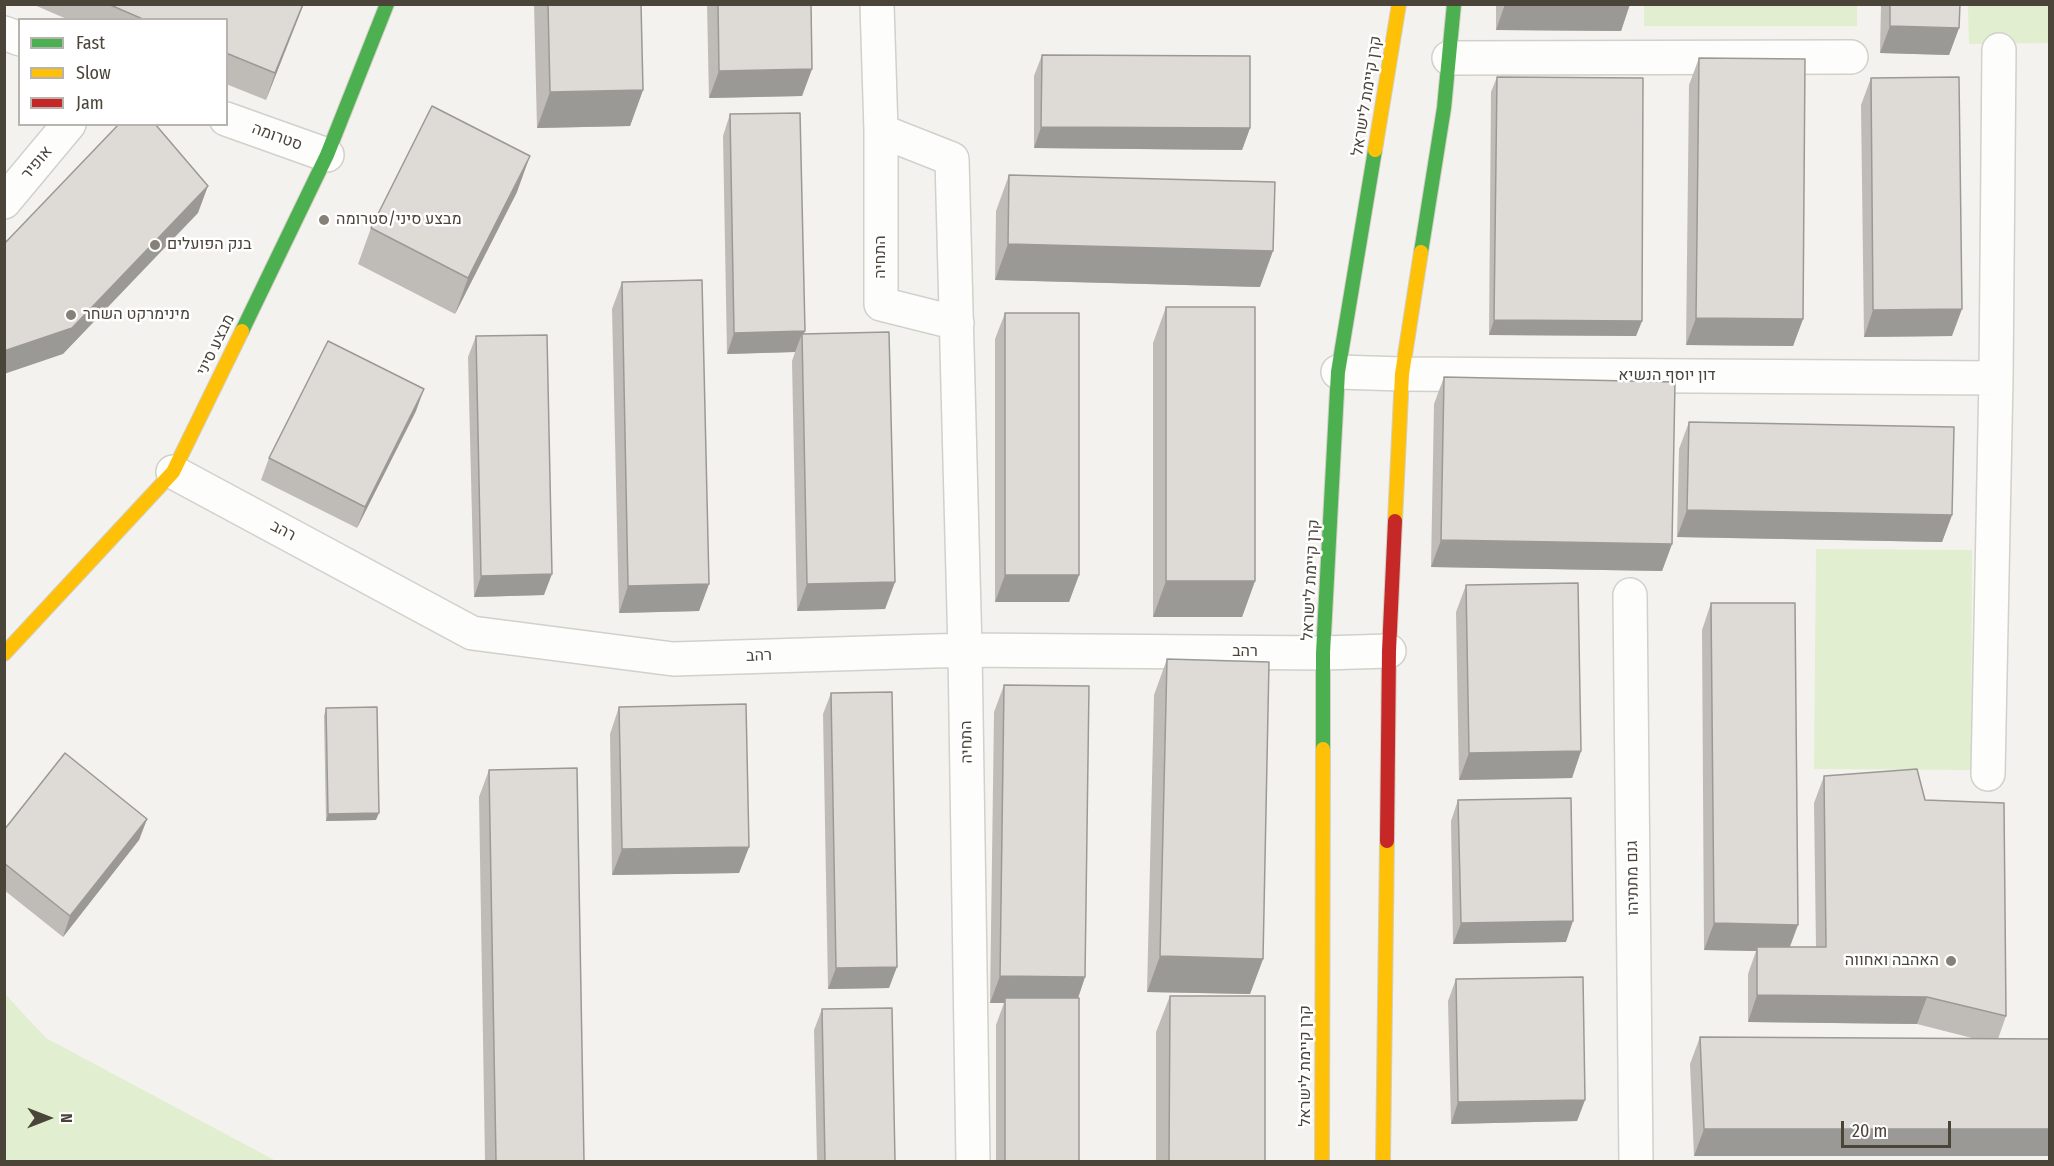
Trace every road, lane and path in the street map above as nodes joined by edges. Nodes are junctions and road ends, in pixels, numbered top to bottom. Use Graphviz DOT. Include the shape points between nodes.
graph roads {
  1 [pos="387,4"];
  2 [pos="878,4"];
  3 [pos="1399,4"];
  4 [pos="1454,4"];
  5 [pos="1999,50"];
  6 [pos="1851,57"];
  7 [pos="1449,58"];
  8 [pos="228,120"];
  9 [pos="67,126"];
  10 [pos="881,131"];
  11 [pos="327,155"];
  12 [pos="4,201"];
  13 [pos="957,323"];
  14 [pos="1338,372"];
  15 [pos="1402,374"];
  16 [pos="1996,378"];
  17 [pos="173,472"];
  18 [pos="1630,595"];
  19 [pos="966,650"];
  20 [pos="1389,651"];
  21 [pos="1323,653"];
  22 [pos="4,654"];
  23 [pos="1988,774"];
  24 [pos="973,1161"];
  25 [pos="1322,1161"];
  26 [pos="1383,1161"];
  27 [pos="1636,1161"];
  1 -- 11 [label="street, מבצע סיני"];
  2 -- 10 [label="street, התחיה"];
  3 -- 14 [label="street, קרן קיימת לישראל"];
  4 -- 7 [label="street"];
  5 -- 16 [label="street"];
  6 -- 7 [label="street"];
  7 -- 15 [label="street"];
  8 -- 11 [label="street, סטרומה"];
  9 -- 12 [label="street, אופיר"];
  10 -- 13 [label="street, התחיה" via="952,159"];
  10 -- 13 [label="street, התחיה" via="881,304"];
  11 -- 17 [label="street, מבצע סיני"];
  13 -- 19 [label="street, התחיה"];
  14 -- 15 [label="street, דון יוסף הנשיא"];
  14 -- 21 [label="street, קרן קיימת לישראל"];
  15 -- 16 [label="street, דון יוסף הנשיא"];
  15 -- 20 [label="street"];
  16 -- 23 [label="street"];
  17 -- 19 [label="street, רהב" via="472,633 673,659"];
  17 -- 22 [label="street, מבצע סיני"];
  18 -- 27 [label="street, גנם מתתיהו"];
  19 -- 21 [label="street, רהב"];
  19 -- 24 [label="street, התחיה"];
  20 -- 21 [label="street, רהב"];
  20 -- 26 [label="street"];
  21 -- 25 [label="street, קרן קיימת לישראל"];
}
